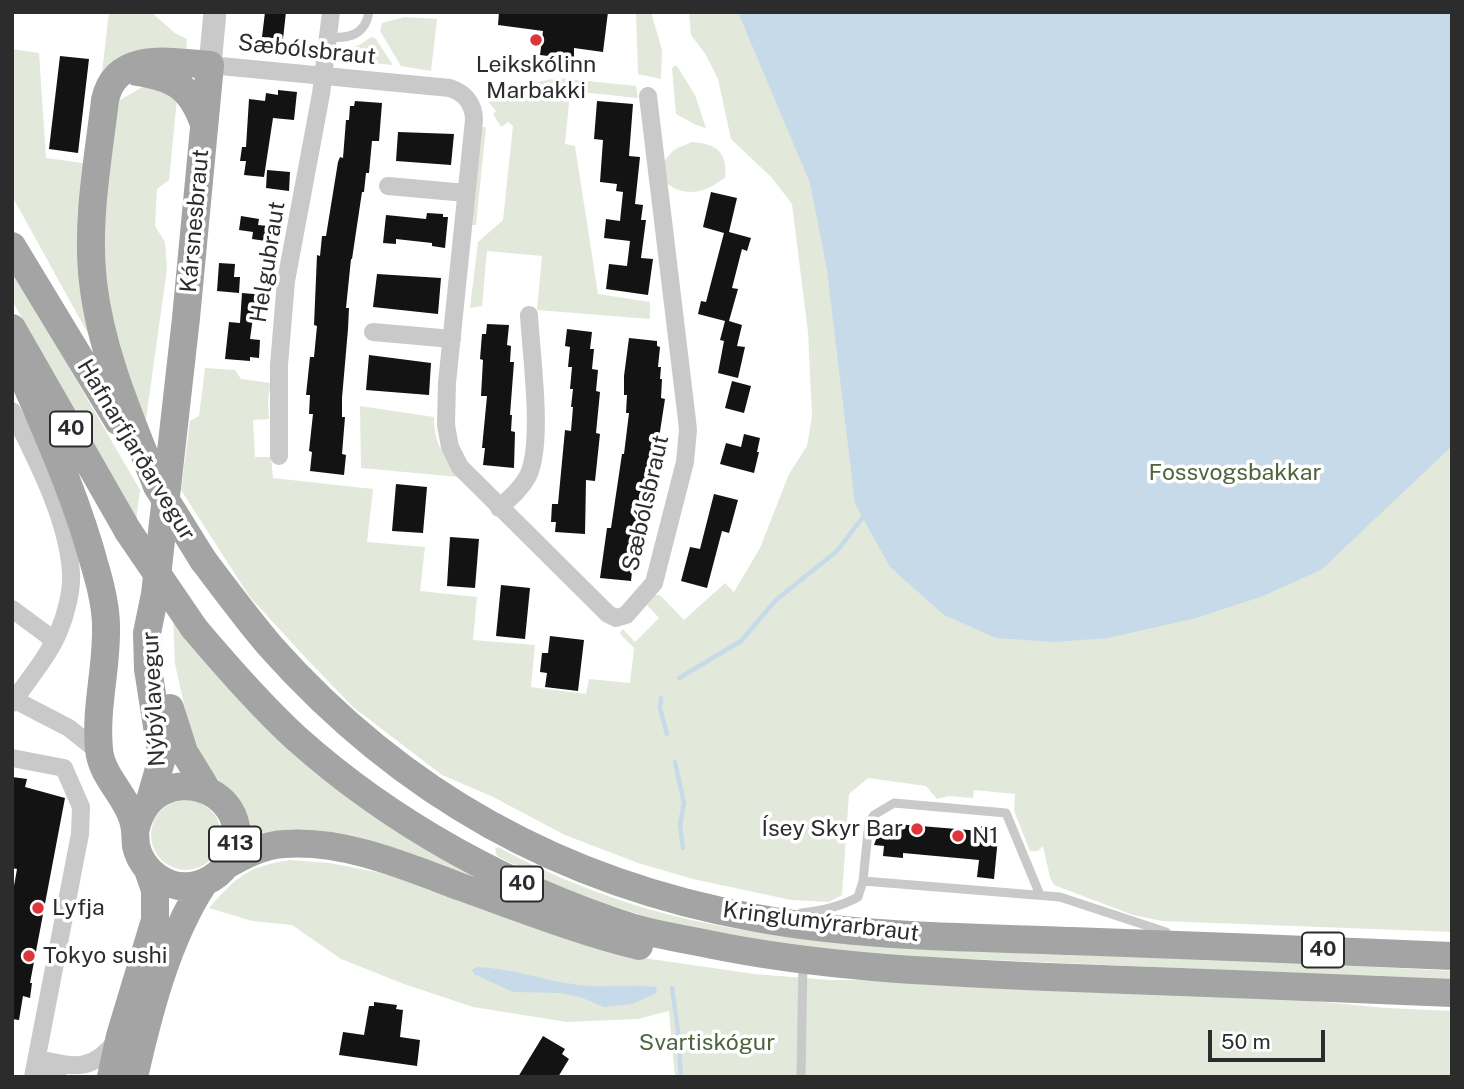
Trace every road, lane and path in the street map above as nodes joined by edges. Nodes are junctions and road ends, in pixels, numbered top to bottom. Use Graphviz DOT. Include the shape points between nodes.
graph roads {
  1 [pos="215,12"];
  2 [pos="331,12"];
  3 [pos="369,12"];
  4 [pos="328,37"];
  5 [pos="210,65"];
  6 [pos="120,73"];
  7 [pos="324,76"];
  8 [pos="648,96"];
  9 [pos="199,137"];
  10 [pos="388,186"];
  11 [pos="466,193"];
  12 [pos="12,225"];
  13 [pos="12,246"];
  14 [pos="179,279"];
  15 [pos="51,310"];
  16 [pos="528,315"];
  17 [pos="186,318"];
  18 [pos="12,328"];
  19 [pos="373,332"];
  20 [pos="452,339"];
  21 [pos="12,352"];
  22 [pos="13,414"];
  23 [pos="279,456"];
  24 [pos="148,467"];
  25 [pos="499,508"];
  26 [pos="155,594"];
  27 [pos="12,609"];
  28 [pos="54,640"];
  29 [pos="271,647"];
  30 [pos="99,699"];
  31 [pos="13,701"];
  32 [pos="62,724"];
  33 [pos="294,736"];
  34 [pos="99,752"];
  35 [pos="12,758"];
  36 [pos="208,791"];
  37 [pos="150,800"];
  38 [pos="136,828"];
  39 [pos="148,870"];
  40 [pos="215,874"];
  41 [pos="863,881"];
  42 [pos="1040,895"];
  43 [pos="757,918"];
  44 [pos="1222,946"];
  45 [pos="1452,956"];
  46 [pos="793,959"];
  47 [pos="1452,993"];
  48 [pos="120,1036"];
  49 [pos="35,1069"];
  50 [pos="58,1077"];
  51 [pos="111,1077"];
  52 [pos="134,1077"];
  53 [pos="801,1077"];
  1 -- 5 [label="street, Kársnesbraut"];
  2 -- 4 [label="street, Helgubraut"];
  3 -- 4 [label="lane" via="362,30 352,37"];
  4 -- 7 [label="street, Helgubraut"];
  5 -- 6 [label="main road" via="149,62"];
  5 -- 7 [label="street, Sæbólsbraut"];
  5 -- 9 [label="main road, Kársnesbraut"];
  6 -- 9 [label="main road" via="153,74 184,88 197,103"];
  6 -- 24 [label="main road" via="108,87 105,100 93,201 93,281 113,371"];
  7 -- 11 [label="street, Sæbólsbraut" via="450,88 461,93 474,114"];
  7 -- 23 [label="street, Helgubraut" via="286,281 279,365"];
  8 -- 25 [label="street, Sæbólsbraut" via="688,430 685,462 654,583 626,615 612,617"];
  9 -- 17 [label="main road, Kársnesbraut"];
  10 -- 11 [label="street"];
  11 -- 20 [label="street, Sæbólsbraut"];
  12 -- 15 [label="main road"];
  13 -- 15 [label="main road, Hafnarfjarðarvegur / 40"];
  14 -- 17 [label="lane, Kársnesbraut"];
  15 -- 24 [label="main road, Hafnarfjarðarvegur / 40"];
  16 -- 25 [label="street" via="536,432 532,463 519,489"];
  17 -- 26 [label="main road, Kársnesbraut / 413"];
  18 -- 33 [label="main road, Hafnarfjarðarvegur / 40, bridge" via="128,531 194,628"];
  19 -- 20 [label="street"];
  20 -- 25 [label="street, Sæbólsbraut" via="446,425 450,447 467,476"];
  21 -- 30 [label="main road" via="79,508 97,573 106,625"];
  22 -- 28 [label="street" via="49,490 67,549 71,574 68,602"];
  24 -- 29 [label="main road, Hafnarfjarðarvegur / 40, bridge" via="203,560"];
  26 -- 36 [label="main road, Nýbýlavegur / 413" via="177,734"];
  26 -- 37 [label="main road, Nýbýlavegur / 413" via="147,633 148,669 162,758"];
  27 -- 28 [label="street"];
  28 -- 31 [label="street"];
  29 -- 43 [label="main road, Kringlumýrarbraut / 40" via="367,740 437,793 497,830 607,879 689,904"];
  30 -- 32 [label="street" via="80,722"];
  30 -- 34 [label="main road"];
  31 -- 32 [label="street"];
  32 -- 34 [label="street"];
  33 -- 46 [label="main road, Kringlumýrarbraut / 40" via="398,816 530,888 634,928"];
  34 -- 38 [label="main road"];
  35 -- 49 [label="street" via="64,768 81,807 80,834"];
  36 -- 37 [label="main road" via="182,785"];
  36 -- 40 [label="main road, 413" via="229,811 235,829 234,849"];
  37 -- 38 [label="main road, 413"];
  38 -- 39 [label="main road" via="137,850"];
  39 -- 40 [label="main road, 413" via="170,884 187,886"];
  39 -- 48 [label="main road" via="155,890 155,920"];
  40 -- 46 [label="main road" via="241,856 267,847 332,846 423,873 592,934 667,954 745,964"];
  40 -- 52 [label="main road, 413" via="187,908 177,931"];
  41 -- 42 [label="lane"];
  41 -- 42 [label="lane" via="869,822 894,803 1006,813"];
  41 -- 43 [label="lane" via="858,897 845,905"];
  42 -- 44 [label="lane"];
  43 -- 44 [label="main road, Kringlumýrarbraut / 40" via="899,935"];
  44 -- 45 [label="main road, Kringlumýrarbraut / 40"];
  46 -- 47 [label="main road, Kringlumýrarbraut / 40" via="971,974"];
  46 -- 53 [label="lane"];
  48 -- 49 [label="street" via="105,1055 81,1066"];
  48 -- 51 [label="main road"];
  49 -- 50 [label="street"];
}
